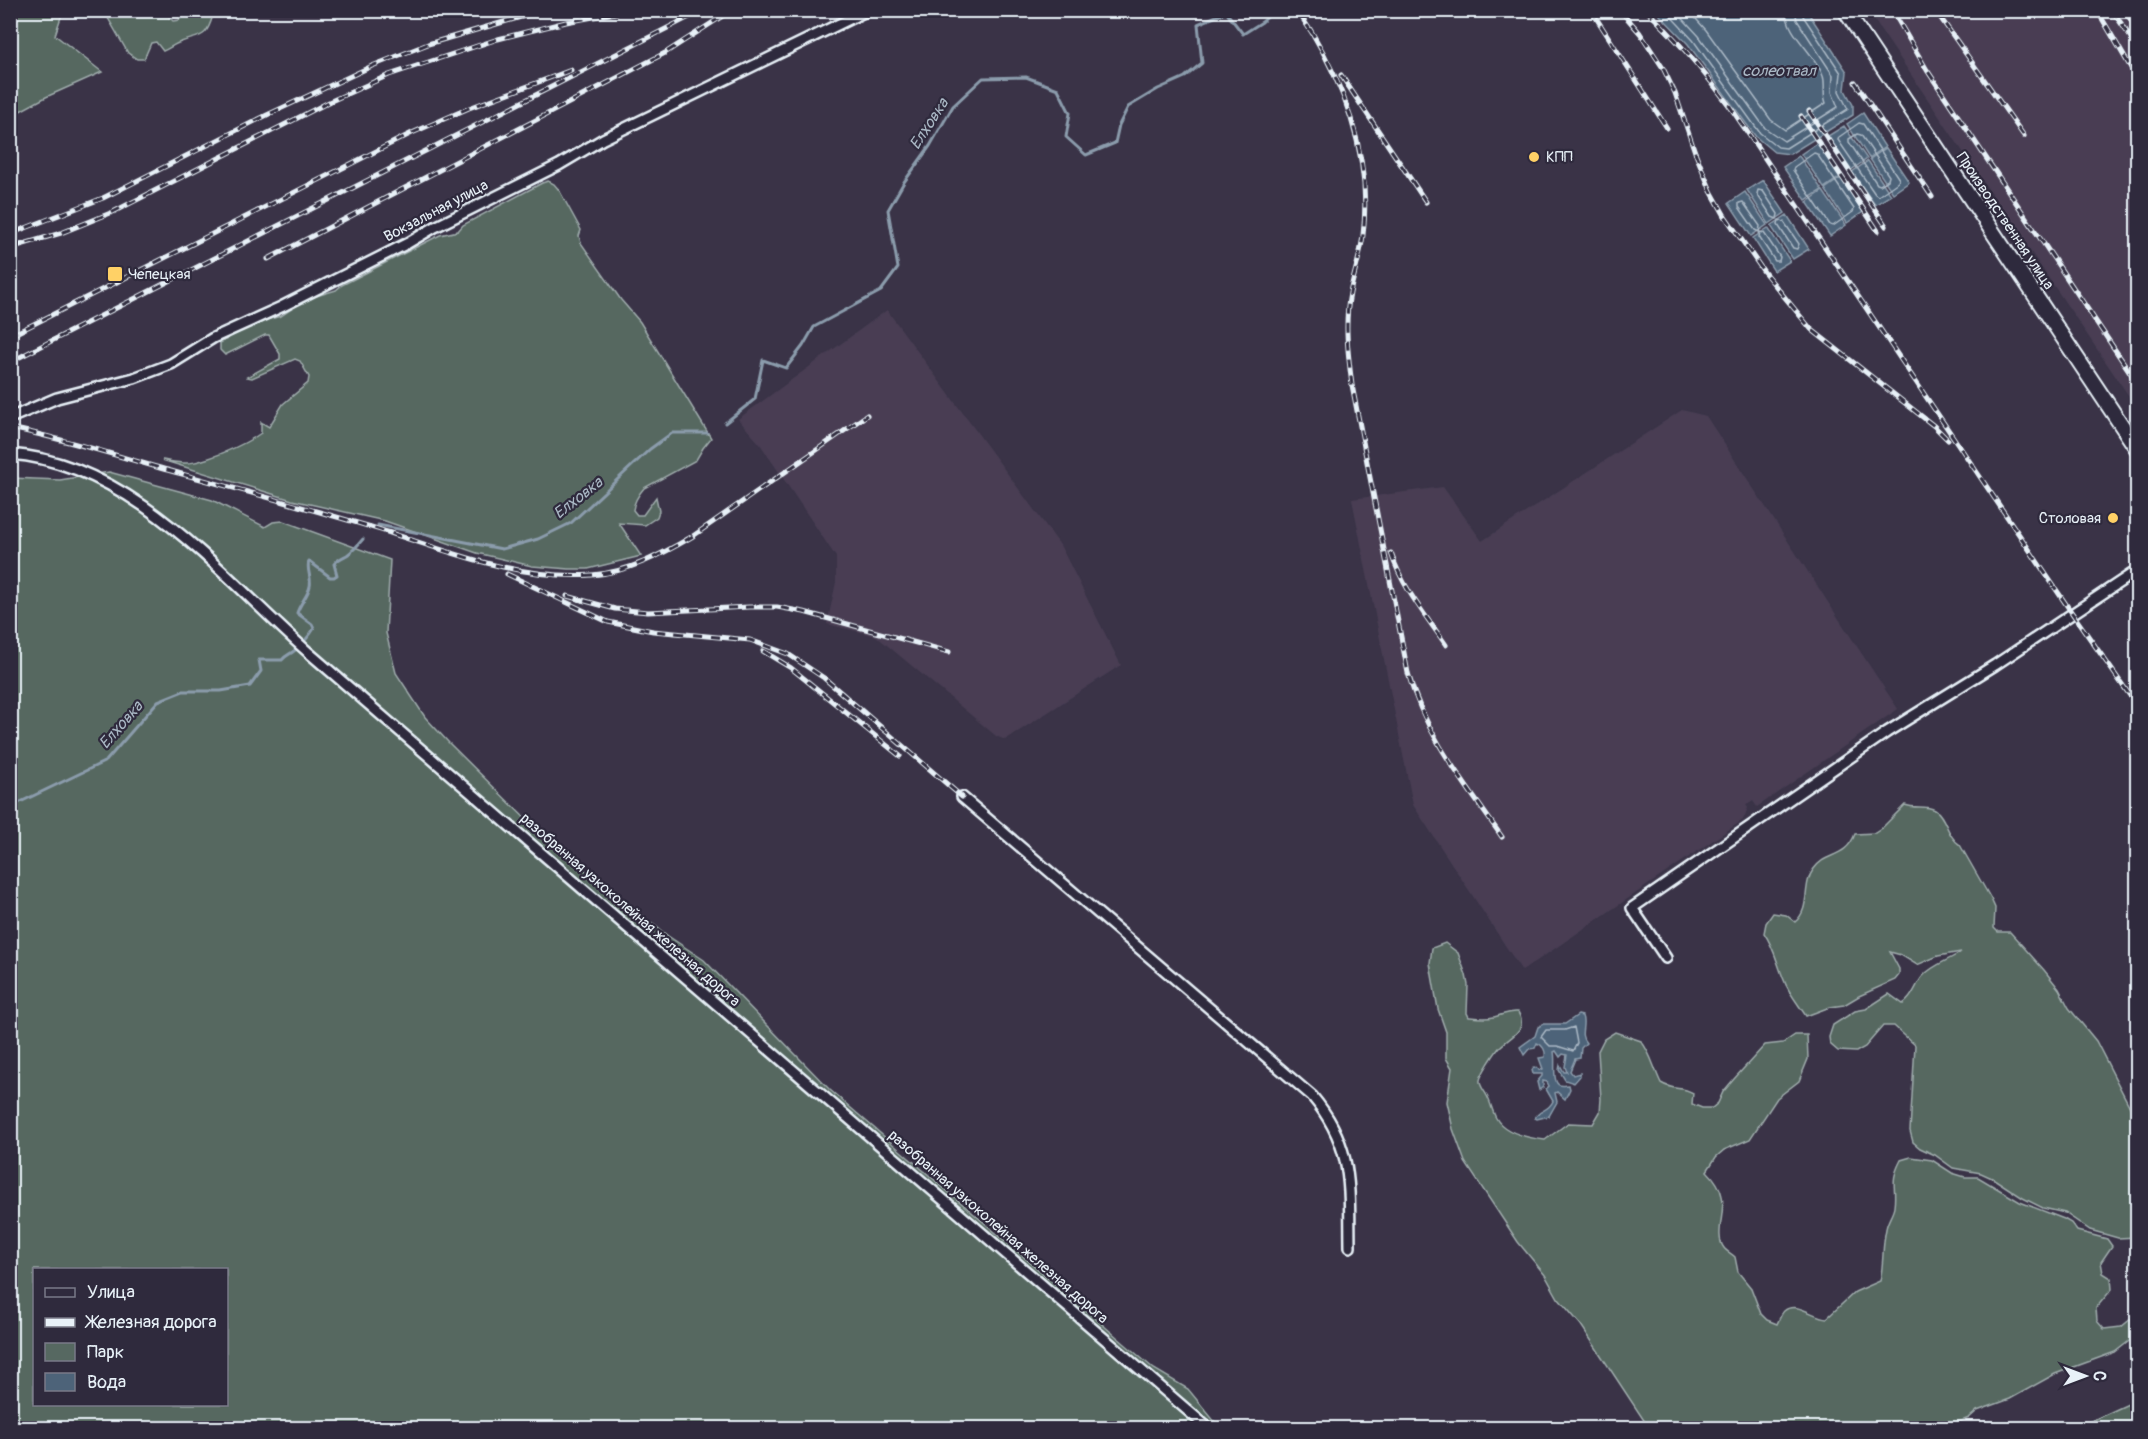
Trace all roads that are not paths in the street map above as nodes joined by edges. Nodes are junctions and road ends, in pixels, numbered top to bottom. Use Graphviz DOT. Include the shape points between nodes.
graph roads {
  1 [pos="868,10"];
  2 [pos="1845,10"];
  3 [pos="10,418"];
  4 [pos="2138,450"];
  5 [pos="10,454"];
  6 [pos="2138,570"];
  7 [pos="962,796"];
  8 [pos="1666,958"];
  9 [pos="1350,1247"];
  10 [pos="1208,1428"];
  1 -- 3 [label="street, Вокзальная улица" via="603,139 398,249 213,338 171,364 57,398"];
  2 -- 4 [label="main road, Производственная улица"];
  5 -- 10 [label="street, разобранная узкоколейная железная дорога" via="74,469 108,484 196,547 294,640"];
  6 -- 8 [label="street" via="1887,732 1632,908"];
  7 -- 9 [label="street" via="1312,1096 1336,1130 1346,1157"];
}
